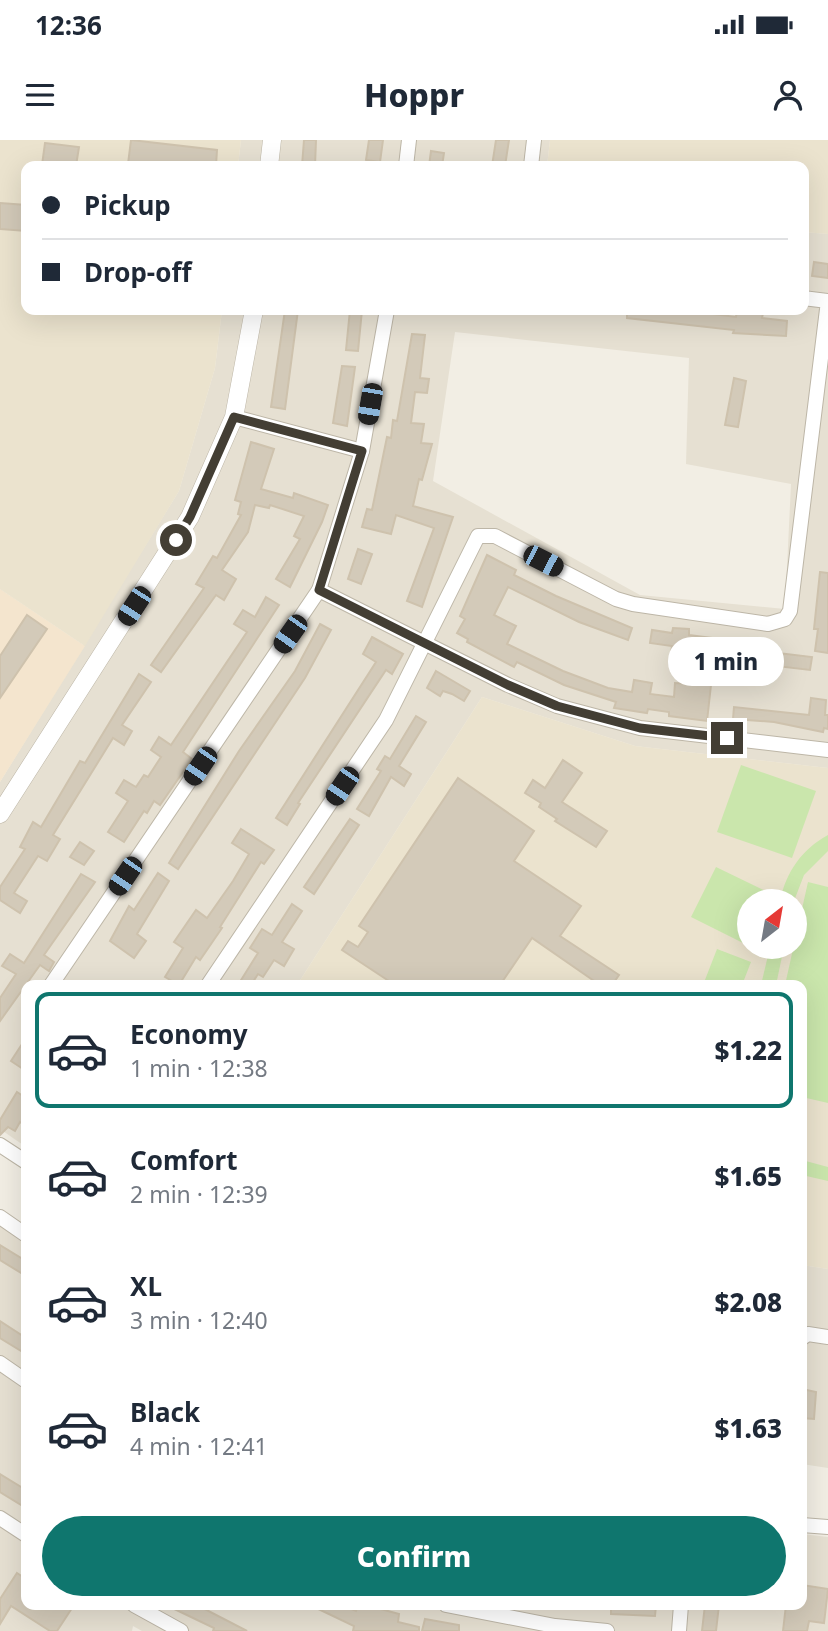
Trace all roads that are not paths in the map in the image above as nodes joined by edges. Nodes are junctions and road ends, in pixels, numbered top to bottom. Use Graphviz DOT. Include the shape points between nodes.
graph roads {
  1 [pos="272,140"];
  2 [pos="409,140"];
  3 [pos="534,140"];
  4 [pos="270,161"];
  5 [pos="407,161"];
  6 [pos="532,161"];
  7 [pos="809,299"];
  8 [pos="253,315"];
  9 [pos="386,315"];
  10 [pos="234,417"];
  11 [pos="362,451"];
  12 [pos="319,590"];
  13 [pos="426,642"];
  14 [pos="828,750"];
  15 [pos="0,814"];
  16 [pos="54,980"];
  17 [pos="211,980"];
  18 [pos="0,1144"];
  19 [pos="21,1159"];
  20 [pos="0,1217"];
  21 [pos="21,1232"];
  22 [pos="807,1335"];
  23 [pos="828,1337"];
  24 [pos="0,1363"];
  25 [pos="21,1378"];
  26 [pos="0,1518"];
  27 [pos="807,1525"];
  28 [pos="828,1527"];
  29 [pos="21,1532"];
  30 [pos="143,1610"];
  31 [pos="469,1610"];
  32 [pos="681,1610"];
  33 [pos="554,1628"];
  34 [pos="181,1631"];
  35 [pos="607,1631"];
  36 [pos="679,1631"];
  1 -- 4 [label="street"];
  2 -- 5 [label="street"];
  3 -- 6 [label="street"];
  7 -- 13 [label="street" via="828,301 790,611 785,618 768,624 633,604 485,534 478,536"];
  8 -- 10 [label="street"];
  9 -- 11 [label="street"];
  10 -- 11 [label="street"];
  10 -- 15 [label="street" via="190,517"];
  11 -- 12 [label="street"];
  12 -- 13 [label="street"];
  12 -- 16 [label="street"];
  13 -- 14 [label="street" via="508,685 597,718 640,728"];
  13 -- 17 [label="street" via="386,720"];
  18 -- 19 [label="street"];
  20 -- 21 [label="street"];
  22 -- 23 [label="street"];
  24 -- 25 [label="street"];
  26 -- 29 [label="street"];
  27 -- 28 [label="street"];
  30 -- 34 [label="street"];
  31 -- 33 [label="street"];
  32 -- 36 [label="street"];
  33 -- 35 [label="street"];
}
